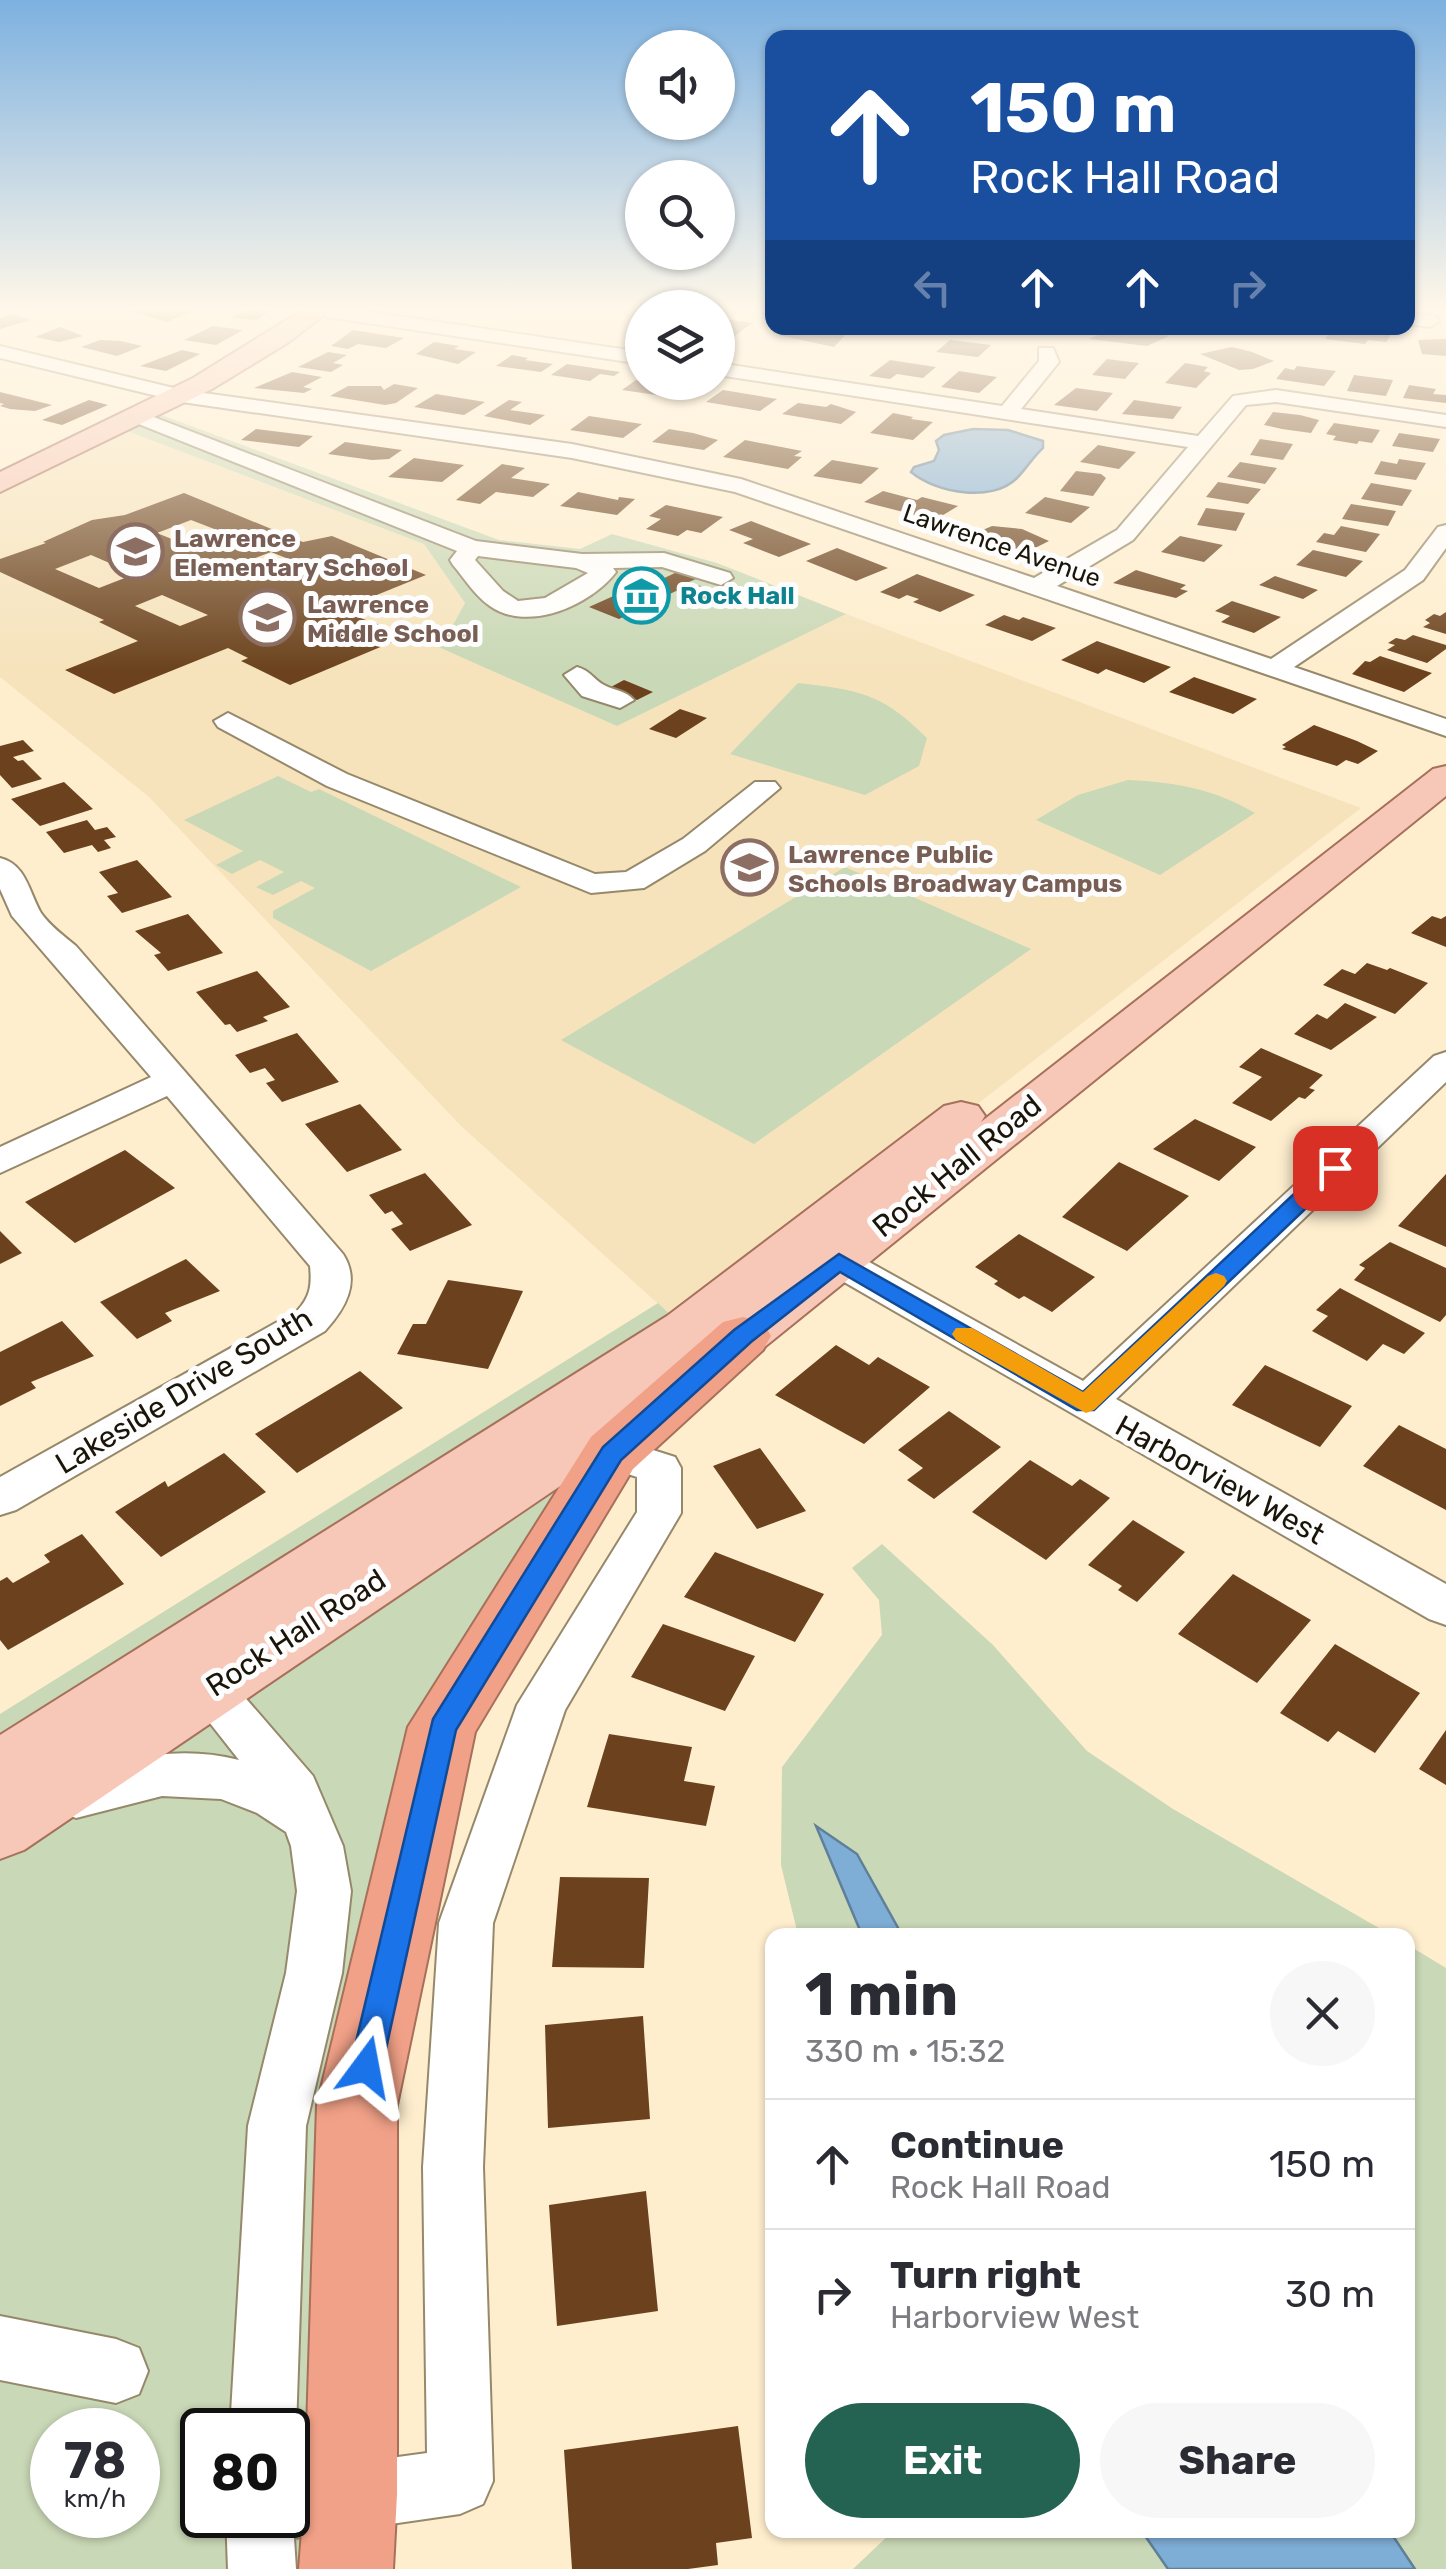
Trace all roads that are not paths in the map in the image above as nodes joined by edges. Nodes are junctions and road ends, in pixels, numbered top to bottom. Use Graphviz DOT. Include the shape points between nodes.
graph roads {
  1 [pos="109,431"];
  2 [pos="173,431"];
  3 [pos="425,431"];
  4 [pos="1123,431"];
  5 [pos="1213,431"];
  6 [pos="1202,443"];
  7 [pos="0,483"];
  8 [pos="1446,532"];
  9 [pos="472,548"];
  10 [pos="582,561"];
  11 [pos="721,578"];
  12 [pos="1038,586"];
  13 [pos="529,610"];
  14 [pos="501,626"];
  15 [pos="1275,668"];
  16 [pos="577,675"];
  17 [pos="620,700"];
  18 [pos="228,721"];
  19 [pos="1446,728"];
  20 [pos="1446,741"];
  21 [pos="1446,777"];
  22 [pos="765,788"];
  23 [pos="0,868"];
  24 [pos="1136,1001"];
  25 [pos="1446,1063"];
  26 [pos="172,1080"];
  27 [pos="0,1160"];
  28 [pos="839,1262"];
  29 [pos="743,1336"];
  30 [pos="1086,1404"];
  31 [pos="612,1453"];
  32 [pos="0,1498"];
  33 [pos="1446,1606"];
  34 [pos="195,1673"];
  35 [pos="2,1808"];
  36 [pos="317,1846"];
  37 [pos="0,2348"];
  38 [pos="116,2371"];
  39 [pos="264,2408"];
  40 [pos="319,2500"];
  41 [pos="260,2538"];
  42 [pos="262,2569"];
  43 [pos="346,2569"];
  1 -- 7 [label="main road"];
  2 -- 9 [label="street"];
  3 -- 12 [label="street, Lawrence Avenue" via="675,470 805,506"];
  4 -- 6 [label="street"];
  5 -- 6 [label="street"];
  6 -- 12 [label="street" via="1125,535"];
  8 -- 15 [label="street" via="1414,576"];
  9 -- 10 [label="street"];
  9 -- 13 [label="street" via="462,560 500,602"];
  10 -- 11 [label="street" via="664,560"];
  10 -- 13 [label="street" via="604,572 576,592"];
  12 -- 15 [label="street, Lawrence Avenue"];
  13 -- 14 [label="street"];
  15 -- 19 [label="street, Lawrence Avenue"];
  16 -- 17 [label="street" via="592,690"];
  18 -- 22 [label="street" via="337,780 591,884 633,881 694,845"];
  20 -- 24 [label="main road, Rock Hall Road"];
  21 -- 24 [label="main road, Rock Hall Road"];
  23 -- 26 [label="street, Lakeside Drive South" via="18,887 32,922"];
  24 -- 28 [label="main road, Rock Hall Road"];
  24 -- 34 [label="main road, Rock Hall Road" via="686,1329"];
  25 -- 30 [label="street"];
  26 -- 27 [label="street"];
  26 -- 32 [label="street, Lakeside Drive South" via="329,1263 334,1290 311,1321"];
  28 -- 29 [label="main road, Rock Hall Road"];
  28 -- 30 [label="street, Harborview West"];
  29 -- 31 [label="highway"];
  29 -- 34 [label="main road, Rock Hall Road"];
  30 -- 33 [label="street, Harborview West"];
  31 -- 40 [label="highway" via="442,1727 357,2105"];
  31 -- 40 [label="street" via="659,1468 660,1513 542,1705 466,1923 453,2167 460,2481"];
  34 -- 35 [label="main road, Rock Hall Road"];
  34 -- 36 [label="street" via="295,1791"];
  35 -- 36 [label="street" via="110,1783 196,1774 233,1779 281,1799 302,1818"];
  36 -- 39 [label="street" via="324,1891 314,1973 277,2126"];
  37 -- 38 [label="street"];
  40 -- 43 [label="highway"];
  41 -- 42 [label="street"];
}
